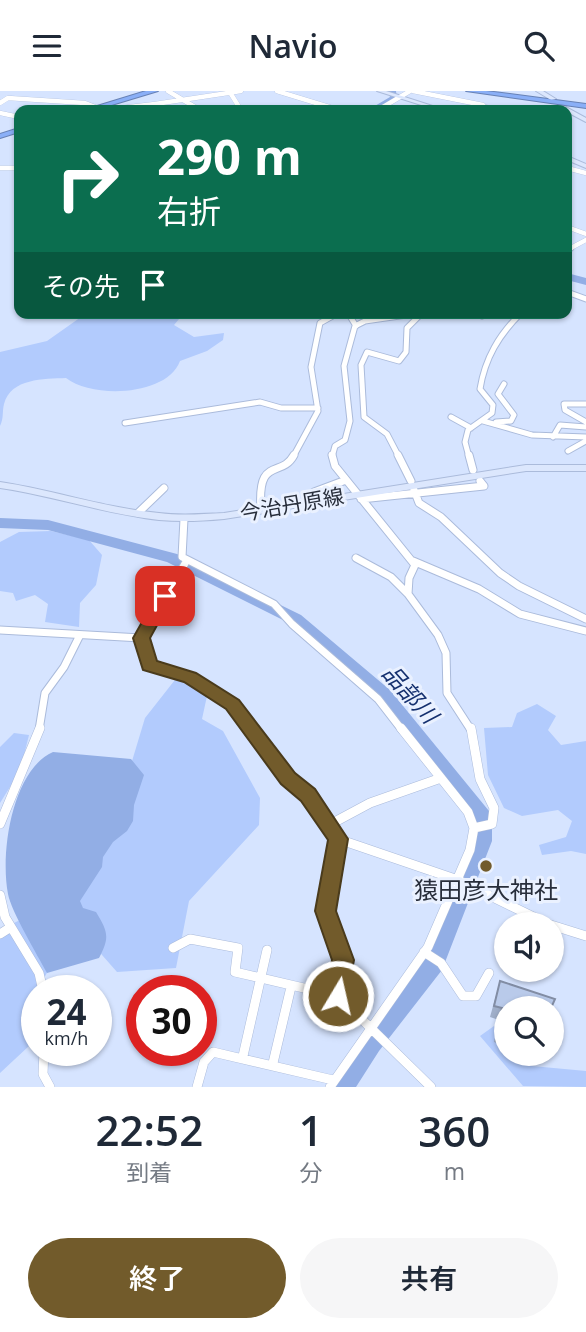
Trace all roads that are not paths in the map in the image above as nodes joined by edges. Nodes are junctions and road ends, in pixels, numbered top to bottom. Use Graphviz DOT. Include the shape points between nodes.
graph roads {
  1 [pos="10,91"];
  2 [pos="145,91"];
  3 [pos="154,91"];
  4 [pos="168,91"];
  5 [pos="241,91"];
  6 [pos="277,91"];
  7 [pos="380,91"];
  8 [pos="412,91"];
  9 [pos="470,91"];
  10 [pos="538,91"];
  11 [pos="231,94"];
  12 [pos="401,96"];
  13 [pos="9,98"];
  14 [pos="181,99"];
  15 [pos="551,99"];
  16 [pos="0,103"];
  17 [pos="155,104"];
  18 [pos="89,105"];
  19 [pos="108,105"];
  20 [pos="110,105"];
  21 [pos="143,105"];
  22 [pos="191,105"];
  23 [pos="239,105"];
  24 [pos="323,105"];
  25 [pos="386,105"];
  26 [pos="427,105"];
  27 [pos="481,105"];
  28 [pos="586,105"];
  29 [pos="327,319"];
  30 [pos="352,319"];
  31 [pos="378,319"];
  32 [pos="415,319"];
  33 [pos="516,319"];
  34 [pos="356,325"];
  35 [pos="504,384"];
  36 [pos="362,398"];
  37 [pos="586,404"];
  38 [pos="318,408"];
  39 [pos="451,417"];
  40 [pos="486,422"];
  41 [pos="125,423"];
  42 [pos="349,424"];
  43 [pos="586,424"];
  44 [pos="471,428"];
  45 [pos="553,437"];
  46 [pos="586,439"];
  47 [pos="568,451"];
  48 [pos="586,468"];
  49 [pos="473,470"];
  50 [pos="346,480"];
  51 [pos="411,481"];
  52 [pos="480,481"];
  53 [pos="0,485"];
  54 [pos="164,488"];
  55 [pos="414,492"];
  56 [pos="359,496"];
  57 [pos="312,501"];
  58 [pos="261,510"];
  59 [pos="138,513"];
  60 [pos="184,519"];
  61 [pos="356,558"];
  62 [pos="187,560"];
  63 [pos="411,561"];
  64 [pos="408,594"];
  65 [pos="586,619"];
  66 [pos="0,629"];
  67 [pos="586,631"];
  68 [pos="80,635"];
  69 [pos="141,638"];
  70 [pos="441,778"];
  71 [pos="0,824"];
  72 [pos="329,825"];
  73 [pos="474,828"];
  74 [pos="338,839"];
  75 [pos="458,880"];
  76 [pos="0,895"];
  77 [pos="523,912"];
  78 [pos="11,927"];
  79 [pos="564,929"];
  80 [pos="0,934"];
  81 [pos="586,936"];
  82 [pos="173,948"];
  83 [pos="267,950"];
  84 [pos="424,952"];
  85 [pos="489,973"];
  86 [pos="38,975"];
  87 [pos="260,977"];
  88 [pos="291,987"];
  89 [pos="338,996"];
  90 [pos="372,1026"];
  91 [pos="243,1056"];
  92 [pos="273,1063"];
  93 [pos="43,1066"];
  94 [pos="332,1083"];
  95 [pos="50,1087"];
  96 [pos="197,1087"];
  97 [pos="431,1087"];
  1 -- 13 [label="street"];
  2 -- 19 [label="highway"];
  3 -- 20 [label="highway"];
  4 -- 14 [label="street"];
  5 -- 11 [label="street"];
  6 -- 24 [label="street"];
  7 -- 12 [label="main road"];
  8 -- 12 [label="street"];
  8 -- 27 [label="street"];
  9 -- 28 [label="highway"];
  10 -- 15 [label="main road"];
  11 -- 14 [label="street"];
  11 -- 23 [label="street"];
  12 -- 25 [label="street"];
  12 -- 26 [label="main road"];
  13 -- 16 [label="street"];
  13 -- 18 [label="street"];
  14 -- 17 [label="street"];
  14 -- 22 [label="street"];
  17 -- 21 [label="street"];
  29 -- 38 [label="street" via="320,323 310,358"];
  30 -- 34 [label="street"];
  31 -- 34 [label="street"];
  32 -- 36 [label="street" via="407,328 406,352 399,361 367,352 362,365"];
  33 -- 40 [label="street" via="486,358 480,389 493,405"];
  34 -- 42 [label="street" via="344,366"];
  35 -- 40 [label="street" via="498,394 514,415 511,421"];
  36 -- 42 [label="street" via="358,414"];
  36 -- 51 [label="street" via="364,417 387,433"];
  37 -- 43 [label="street" via="564,404 565,410"];
  38 -- 41 [label="street" via="260,403"];
  38 -- 58 [label="street" via="297,454 264,476"];
  39 -- 44 [label="street"];
  40 -- 44 [label="street"];
  40 -- 45 [label="street"];
  42 -- 50 [label="street" via="345,440 331,453"];
  43 -- 45 [label="street" via="560,425"];
  44 -- 49 [label="street" via="465,442"];
  45 -- 46 [label="street"];
  46 -- 47 [label="street"];
  48 -- 56 [label="main road, 今治丹原線" via="526,468"];
  50 -- 56 [label="street"];
  50 -- 57 [label="street" via="314,492"];
  52 -- 55 [label="street" via="484,487"];
  53 -- 59 [label="main road, 今治丹原線"];
  54 -- 59 [label="street"];
  55 -- 56 [label="street"];
  55 -- 65 [label="street" via="419,503 441,517 500,573"];
  56 -- 57 [label="main road, 今治丹原線"];
  56 -- 63 [label="street"];
  57 -- 58 [label="main road, 今治丹原線"];
  58 -- 60 [label="main road, 今治丹原線"];
  59 -- 60 [label="main road, 今治丹原線"];
  60 -- 62 [label="street" via="182,557"];
  61 -- 64 [label="street" via="391,577"];
  62 -- 69 [label="street"];
  62 -- 70 [label="street" via="274,604 378,699"];
  63 -- 64 [label="street" via="415,565"];
  63 -- 67 [label="street" via="479,589 520,614"];
  64 -- 73 [label="street" via="446,653 447,693 471,727 480,779 495,808 492,824"];
  66 -- 68 [label="street"];
  68 -- 69 [label="street"];
  68 -- 71 [label="street" via="45,693 40,727"];
  69 -- 72 [label="street" via="149,666 190,678 232,704"];
  70 -- 72 [label="street" via="370,803"];
  70 -- 73 [label="street" via="468,812"];
  72 -- 74 [label="street"];
  73 -- 75 [label="street"];
  74 -- 75 [label="street"];
  74 -- 89 [label="street" via="326,911 343,960"];
  75 -- 77 [label="street"];
  75 -- 84 [label="street"];
  76 -- 78 [label="street"];
  78 -- 80 [label="street"];
  78 -- 86 [label="street"];
  79 -- 81 [label="street"];
  82 -- 87 [label="street" via="190,939 238,948 235,972"];
  83 -- 87 [label="street"];
  84 -- 85 [label="street" via="441,963 463,996 475,996"];
  84 -- 90 [label="street"];
  87 -- 88 [label="street"];
  87 -- 91 [label="street"];
  88 -- 89 [label="street"];
  88 -- 92 [label="street"];
  89 -- 90 [label="street"];
  90 -- 94 [label="street"];
  90 -- 97 [label="street"];
  91 -- 92 [label="street"];
  91 -- 96 [label="street" via="213,1052 204,1062"];
  92 -- 94 [label="street"];
  93 -- 95 [label="street"];
}
